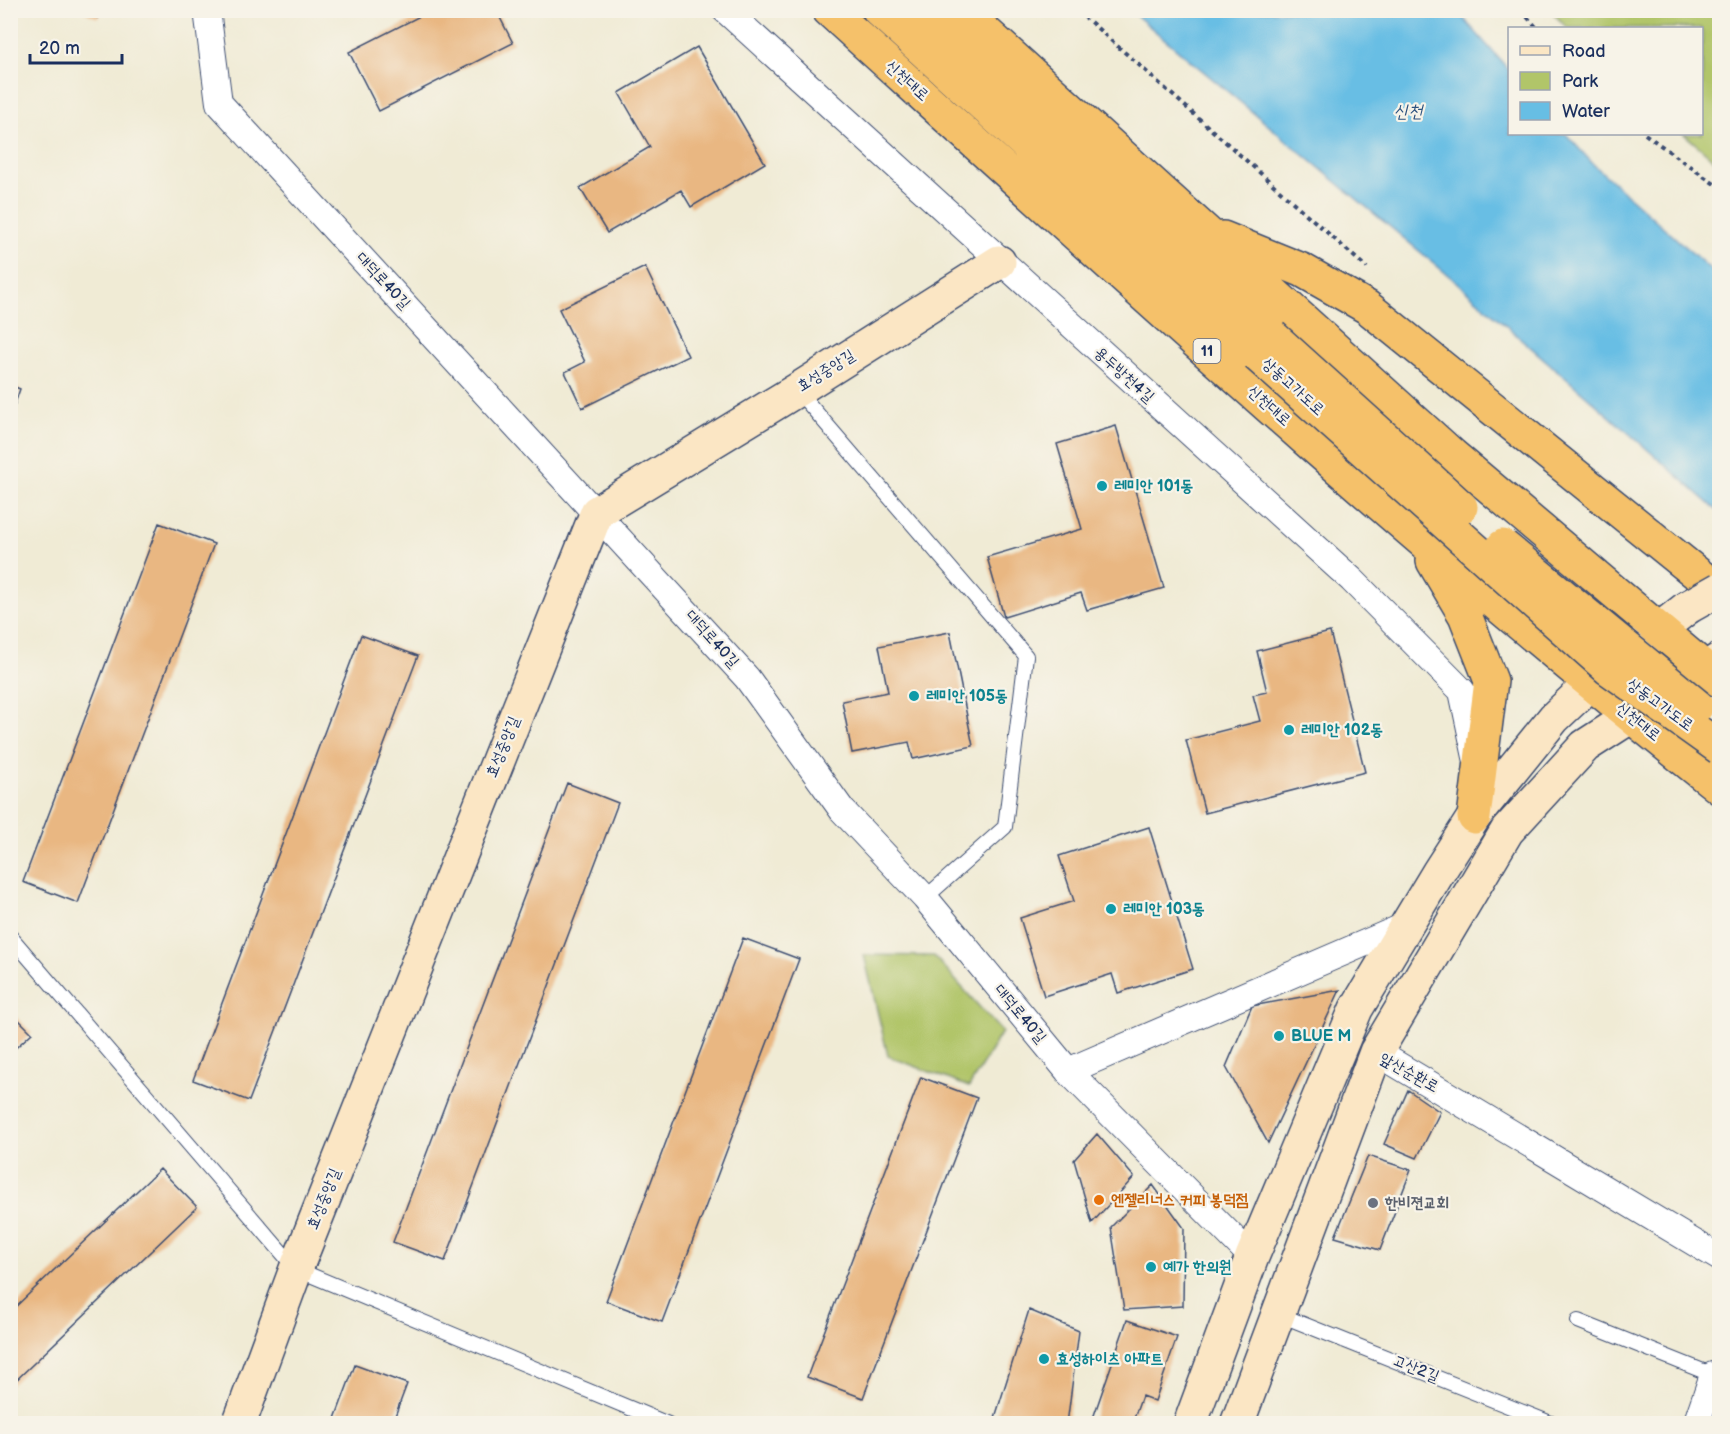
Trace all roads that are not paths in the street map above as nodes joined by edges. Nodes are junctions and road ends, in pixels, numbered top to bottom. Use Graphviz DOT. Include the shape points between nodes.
graph roads {
  1 [pos="207,10"];
  2 [pos="725,10"];
  3 [pos="830,10"];
  4 [pos="879,10"];
  5 [pos="916,10"];
  6 [pos="962,10"];
  7 [pos="1204,230"];
  8 [pos="999,262"];
  9 [pos="1265,346"];
  10 [pos="797,390"];
  11 [pos="1586,482"];
  12 [pos="597,512"];
  13 [pos="1420,539"];
  14 [pos="1719,590"];
  15 [pos="1704,609"];
  16 [pos="1657,629"];
  17 [pos="1714,670"];
  18 [pos="1590,684"];
  19 [pos="1629,716"];
  20 [pos="1719,724"];
  21 [pos="1719,748"];
  22 [pos="1478,767"];
  23 [pos="1719,788"];
  24 [pos="1474,817"];
  25 [pos="925,898"];
  26 [pos="1407,925"];
  27 [pos="10,936"];
  28 [pos="1376,1052"];
  29 [pos="1068,1071"];
  30 [pos="1252,1257"];
  31 [pos="1719,1258"];
  32 [pos="296,1269"];
  33 [pos="1278,1314"];
  34 [pos="1578,1321"];
  35 [pos="1713,1375"];
  36 [pos="1244,1422"];
  37 [pos="239,1424"];
  38 [pos="668,1424"];
  39 [pos="1190,1424"];
  40 [pos="1553,1424"];
  41 [pos="1696,1424"];
  1 -- 12 [label="street, 대덕로40길" via="219,103"];
  2 -- 8 [label="street, 용두방천4길"];
  3 -- 13 [label="highway, 신천대로 / 11"];
  4 -- 9 [label="highway, 상동고가도로"];
  5 -- 9 [label="highway, 상동고가도로"];
  6 -- 7 [label="highway"];
  7 -- 11 [label="highway" via="1302,270 1367,307"];
  7 -- 16 [label="highway" via="1452,454"];
  8 -- 10 [label="main road, 효성중앙길"];
  8 -- 22 [label="street, 용두방천4길" via="1352,580 1438,665 1462,692"];
  9 -- 20 [label="highway, 상동고가도로, bridge"];
  9 -- 21 [label="highway, 상동고가도로, bridge" via="1608,668"];
  10 -- 12 [label="main road, 효성중앙길"];
  10 -- 25 [label="lane" via="1026,656 1005,827"];
  11 -- 14 [label="highway"];
  11 -- 15 [label="highway"];
  12 -- 25 [label="street, 대덕로40길" via="747,678 842,810"];
  12 -- 32 [label="main road, 효성중앙길"];
  13 -- 18 [label="highway, 신천대로 / 11"];
  13 -- 22 [label="highway" via="1464,615 1491,681"];
  14 -- 15 [label="main road, bridge"];
  15 -- 16 [label="main road"];
  16 -- 17 [label="highway"];
  16 -- 18 [label="main road"];
  17 -- 19 [label="main road"];
  18 -- 19 [label="highway, 신천대로"];
  18 -- 24 [label="main road" via="1554,718"];
  19 -- 23 [label="highway, 신천대로"];
  19 -- 28 [label="main road" via="1585,746 1507,831"];
  22 -- 24 [label="highway"];
  24 -- 26 [label="main road"];
  25 -- 29 [label="street, 대덕로40길"];
  26 -- 29 [label="street"];
  26 -- 30 [label="main road" via="1356,1009"];
  27 -- 32 [label="lane"];
  28 -- 31 [label="street, 앞산순환로"];
  28 -- 33 [label="main road, 앞산순환로"];
  29 -- 30 [label="street, 대덕로40길"];
  30 -- 39 [label="main road"];
  32 -- 37 [label="main road, 효성중앙길"];
  32 -- 38 [label="lane"];
  33 -- 36 [label="main road, 앞산순환로"];
  33 -- 40 [label="lane, 고산2길"];
  34 -- 35 [label="lane"];
  35 -- 41 [label="street"];
}
